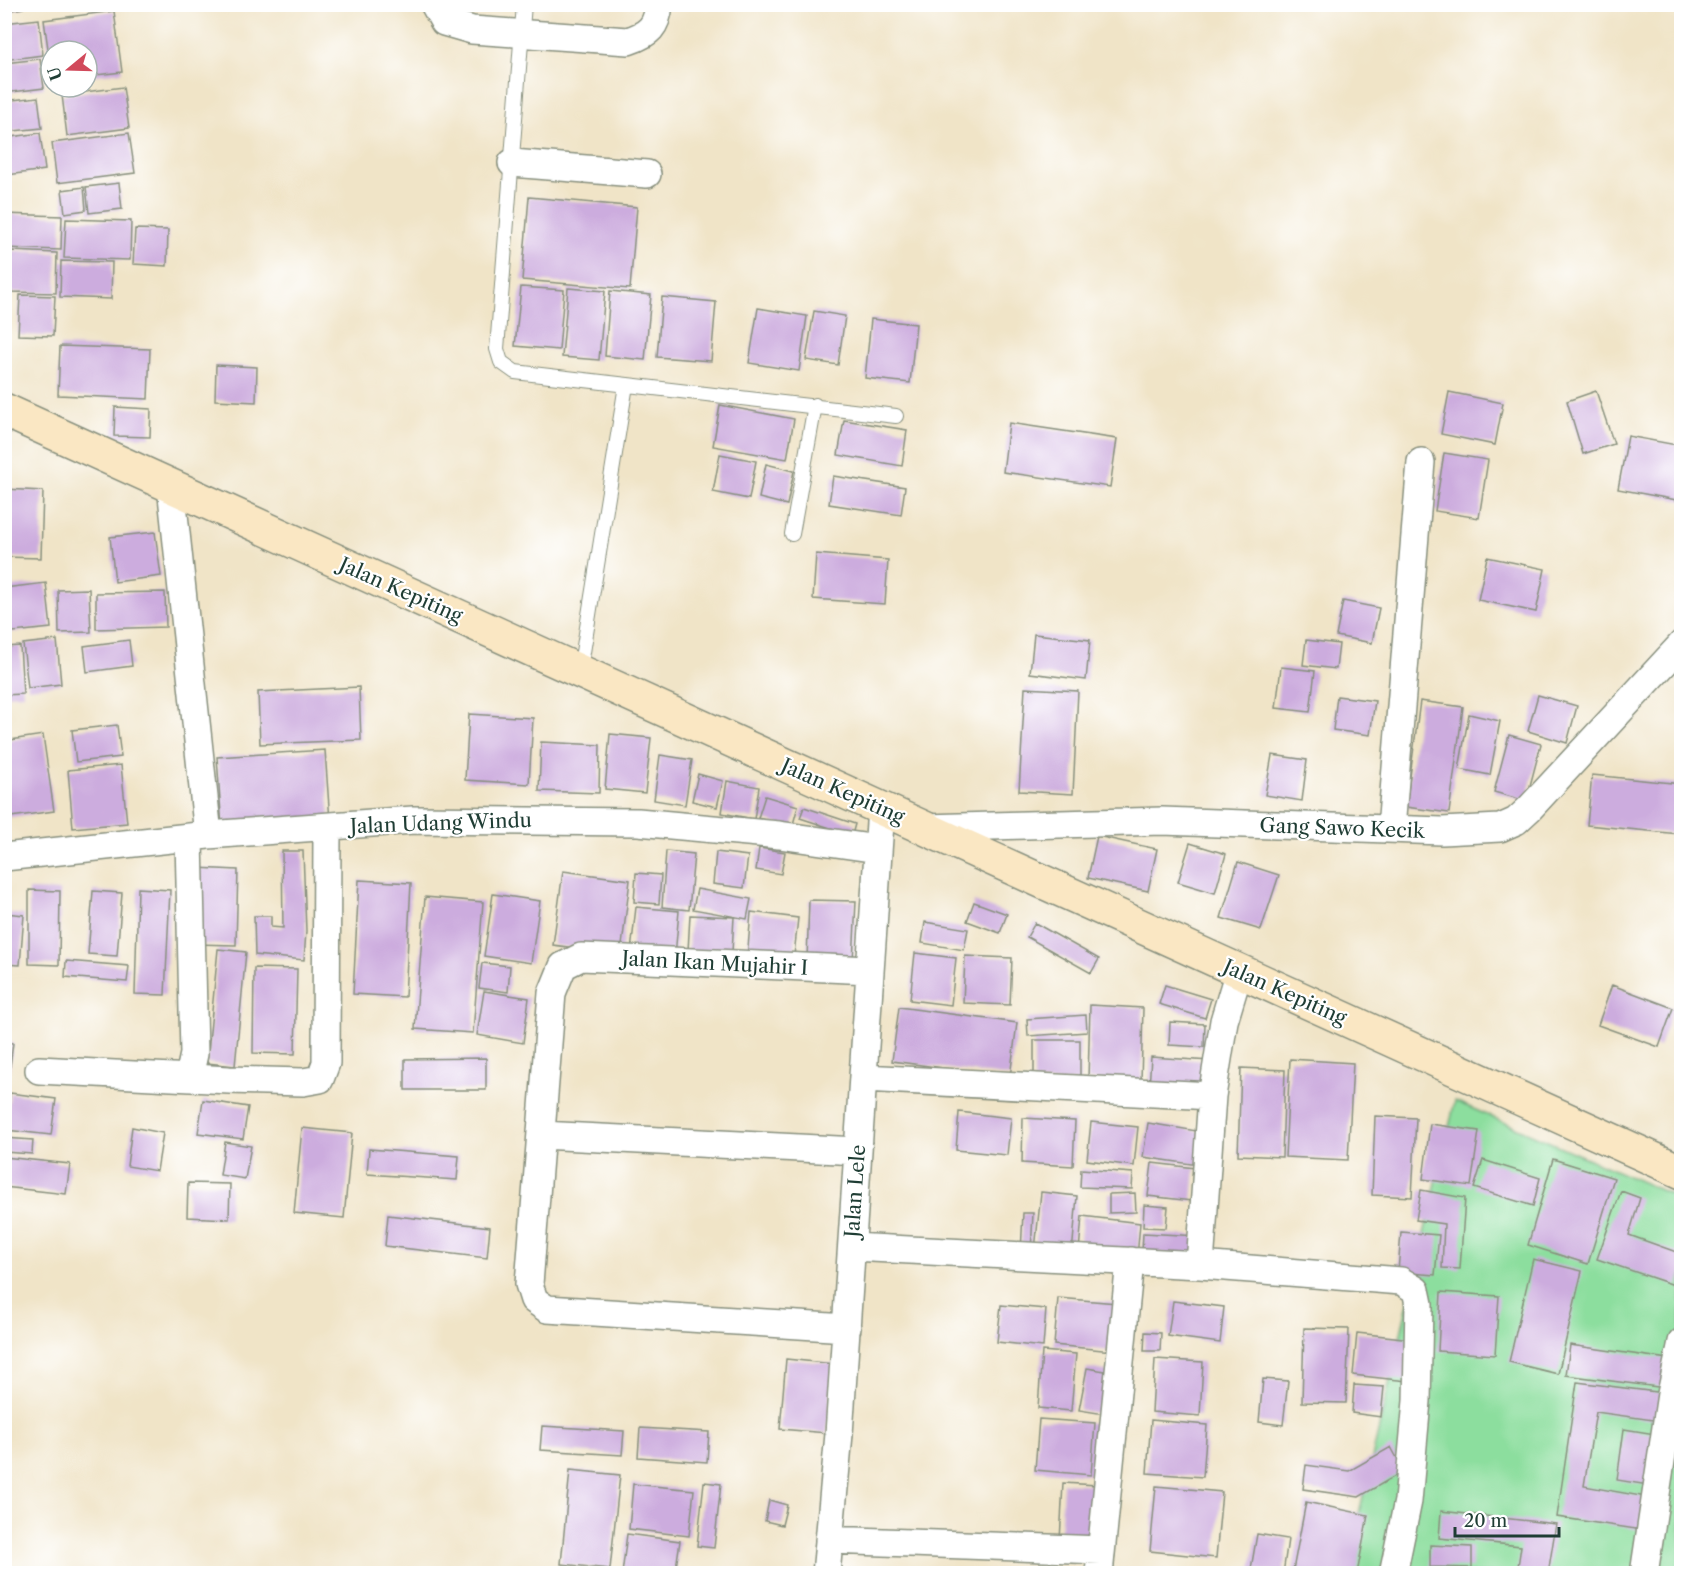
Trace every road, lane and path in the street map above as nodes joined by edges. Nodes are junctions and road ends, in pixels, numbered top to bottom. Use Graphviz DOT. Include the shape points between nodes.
graph roads {
  1 [pos="434,4"];
  2 [pos="524,4"];
  3 [pos="659,4"];
  4 [pos="522,34"];
  5 [pos="512,163"];
  6 [pos="647,174"];
  7 [pos="626,385"];
  8 [pos="815,405"];
  9 [pos="4,410"];
  10 [pos="896,416"];
  11 [pos="1421,462"];
  12 [pos="171,486"];
  13 [pos="792,534"];
  14 [pos="1682,644"];
  15 [pos="580,671"];
  16 [pos="880,808"];
  17 [pos="327,826"];
  18 [pos="924,828"];
  19 [pos="1391,830"];
  20 [pos="198,837"];
  21 [pos="878,849"];
  22 [pos="4,856"];
  23 [pos="870,969"];
  24 [pos="1239,971"];
  25 [pos="39,1070"];
  26 [pos="189,1077"];
  27 [pos="863,1078"];
  28 [pos="1212,1096"];
  29 [pos="541,1135"];
  30 [pos="858,1151"];
  31 [pos="1682,1172"];
  32 [pos="852,1247"];
  33 [pos="1130,1261"];
  34 [pos="1200,1265"];
  35 [pos="847,1328"];
  36 [pos="1682,1342"];
  37 [pos="829,1540"];
  38 [pos="1100,1562"];
  39 [pos="825,1574"];
  40 [pos="1393,1574"];
  41 [pos="1644,1574"];
  1 -- 4 [label="street" via="444,22 472,30"];
  2 -- 4 [label="lane"];
  3 -- 4 [label="street" via="658,19 645,35 628,40"];
  4 -- 5 [label="lane"];
  5 -- 6 [label="street"];
  5 -- 7 [label="lane" via="497,349 501,362 515,372"];
  7 -- 8 [label="lane"];
  7 -- 15 [label="lane"];
  8 -- 10 [label="lane"];
  8 -- 13 [label="lane"];
  9 -- 12 [label="main road, Jalan Kepiting"];
  11 -- 19 [label="street"];
  12 -- 15 [label="main road, Jalan Kepiting"];
  12 -- 20 [label="street"];
  14 -- 19 [label="street, Gang Sawo Kecik" via="1516,821 1500,828"];
  15 -- 16 [label="main road, Jalan Kepiting"];
  16 -- 18 [label="main road, Jalan Kepiting"];
  16 -- 21 [label="street, Jalan Lele"];
  17 -- 20 [label="street, Jalan Udang Windu"];
  17 -- 21 [label="street, Jalan Udang Windu" via="413,820 638,822"];
  17 -- 26 [label="street" via="326,1063 320,1079 303,1082"];
  18 -- 19 [label="street, Gang Sawo Kecik" via="1162,821"];
  18 -- 24 [label="main road, Jalan Kepiting"];
  20 -- 22 [label="street, Jalan Udang Windu"];
  20 -- 26 [label="street" via="194,1054"];
  21 -- 23 [label="street, Jalan Lele"];
  23 -- 27 [label="street, Jalan Lele"];
  23 -- 29 [label="street, Jalan Ikan Mujahir I" via="580,957 563,966 552,993"];
  24 -- 28 [label="street" via="1224,1021"];
  24 -- 31 [label="main road, Jalan Kepiting"];
  25 -- 26 [label="street"];
  27 -- 28 [label="street"];
  27 -- 30 [label="street, Jalan Lele"];
  28 -- 34 [label="street"];
  29 -- 30 [label="street"];
  29 -- 35 [label="street" via="529,1284 534,1300 547,1309"];
  30 -- 32 [label="street, Jalan Lele"];
  32 -- 33 [label="street"];
  32 -- 35 [label="street, Jalan Lele"];
  33 -- 34 [label="street"];
  33 -- 38 [label="street"];
  34 -- 40 [label="street" via="1401,1281 1416,1290 1416,1412 1408,1501"];
  35 -- 37 [label="street, Jalan Lele"];
  36 -- 41 [label="street"];
  37 -- 38 [label="street"];
  37 -- 39 [label="street, Jalan Lele"];
}
